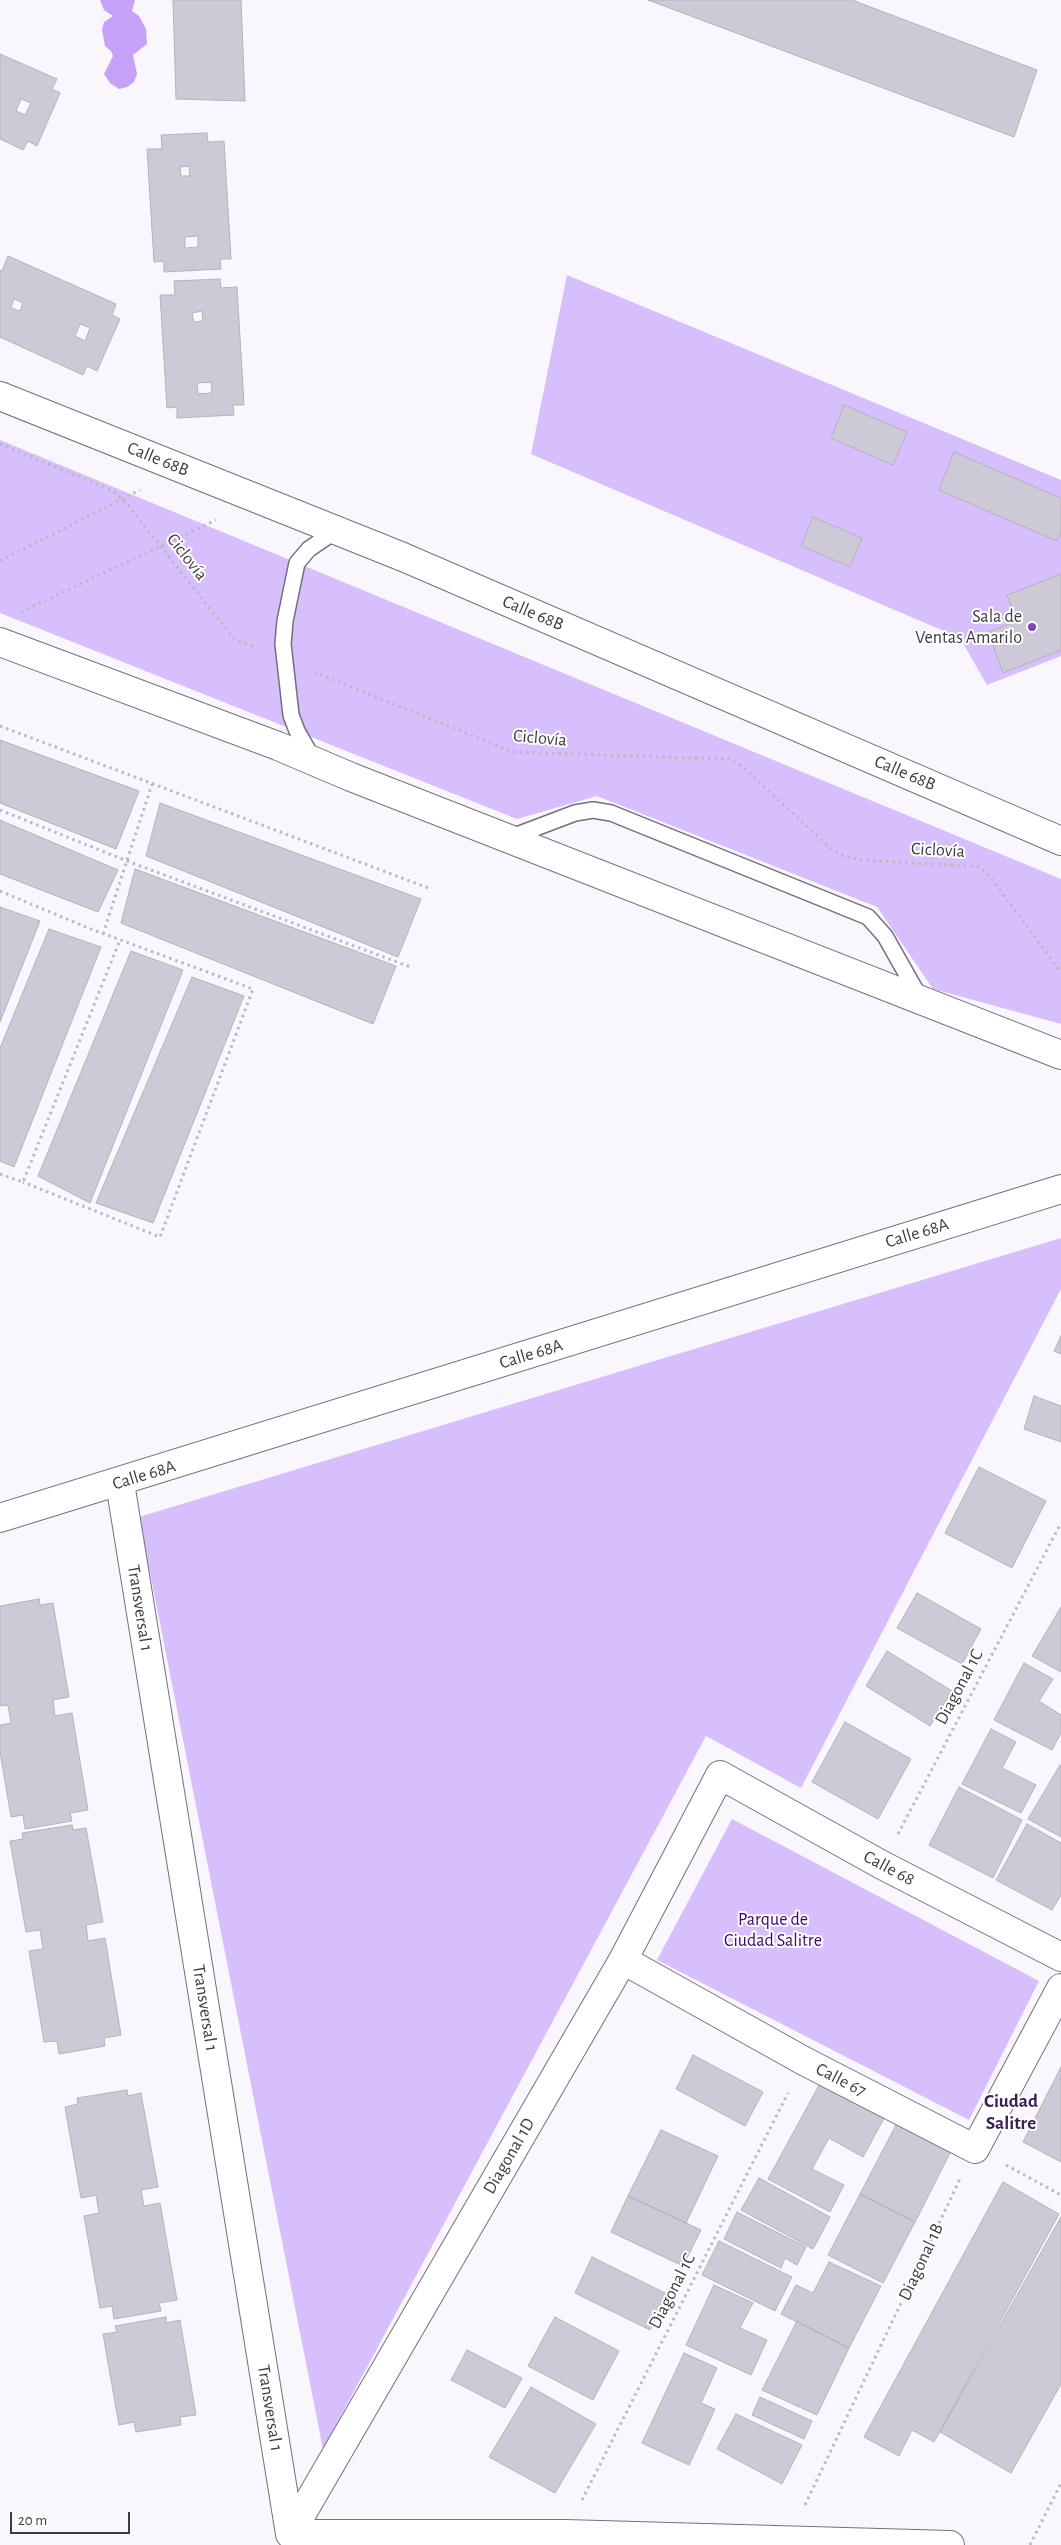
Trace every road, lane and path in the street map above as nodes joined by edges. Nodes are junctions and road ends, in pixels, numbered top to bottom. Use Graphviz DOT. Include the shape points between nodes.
graph roads {
  1 [pos="0,396"];
  2 [pos="0,444"];
  3 [pos="183,469"];
  4 [pos="123,499"];
  5 [pos="260,500"];
  6 [pos="337,530"];
  7 [pos="161,546"];
  8 [pos="0,561"];
  9 [pos="18,614"];
  10 [pos="0,642"];
  11 [pos="284,659"];
  12 [pos="0,726"];
  13 [pos="315,762"];
  14 [pos="152,784"];
  15 [pos="0,810"];
  16 [pos="507,838"];
  17 [pos="1061,841"];
  18 [pos="127,861"];
  19 [pos="431,889"];
  20 [pos="0,890"];
  21 [pos="103,934"];
  22 [pos="120,940"];
  23 [pos="413,968"];
  24 [pos="1061,972"];
  25 [pos="922,1001"];
  26 [pos="1061,1055"];
  27 [pos="0,1174"];
  28 [pos="22,1182"];
  29 [pos="1061,1189"];
  30 [pos="120,1482"];
  31 [pos="0,1518"];
  32 [pos="1061,1522"];
  33 [pos="720,1775"];
  34 [pos="882,1865"];
  35 [pos="1061,1957"];
  36 [pos="624,1960"];
  37 [pos="1061,1988"];
  38 [pos="804,2061"];
  39 [pos="975,2149"];
  40 [pos="1061,2195"];
  41 [pos="1061,2482"];
  42 [pos="290,2534"];
  43 [pos="565,2534"];
  44 [pos="789,2540"];
  45 [pos="950,2545"];
  46 [pos="1030,2545"];
  1 -- 3 [label="street, Calle 68B"];
  2 -- 4 [label="path, Ciclovía" via="113,491"];
  3 -- 4 [label="path"];
  3 -- 5 [label="street, Calle 68B"];
  4 -- 7 [label="path, Ciclovía"];
  4 -- 8 [label="path"];
  5 -- 6 [label="street, Calle 68B"];
  5 -- 7 [label="path"];
  6 -- 11 [label="lane" via="297,562 285,620"];
  6 -- 17 [label="street, Calle 68B"];
  7 -- 9 [label="path"];
  7 -- 11 [label="path, Ciclovía" via="234,638"];
  10 -- 13 [label="street"];
  11 -- 13 [label="lane" via="291,714"];
  11 -- 24 [label="path, Ciclovía" via="513,752 729,759 743,767 829,848 844,856 861,860 979,867"];
  12 -- 14 [label="path"];
  13 -- 16 [label="street"];
  14 -- 18 [label="path"];
  14 -- 19 [label="path"];
  15 -- 18 [label="path"];
  16 -- 25 [label="street"];
  16 -- 25 [label="lane" via="576,813 592,810 611,813 868,917 885,936"];
  18 -- 21 [label="path"];
  18 -- 23 [label="path"];
  20 -- 21 [label="path"];
  21 -- 22 [label="path"];
  22 -- 28 [label="path"];
  22 -- 28 [label="path" via="253,989 160,1237"];
  25 -- 26 [label="street"];
  27 -- 28 [label="path"];
  29 -- 30 [label="street, Calle 68A"];
  30 -- 31 [label="street, Calle 68A"];
  30 -- 42 [label="street, Transversal 1"];
  32 -- 34 [label="path, Diagonal 1C"];
  33 -- 34 [label="street, Calle 68"];
  33 -- 36 [label="street, Diagonal 1D"];
  34 -- 35 [label="street, Calle 68"];
  36 -- 38 [label="street, Calle 67"];
  36 -- 42 [label="street, Diagonal 1D"];
  37 -- 39 [label="street"];
  38 -- 39 [label="street, Calle 67"];
  38 -- 43 [label="path, Diagonal 1C"];
  39 -- 40 [label="path"];
  39 -- 44 [label="path, Diagonal 1B"];
  41 -- 46 [label="path"];
  42 -- 43 [label="street"];
  43 -- 44 [label="street"];
  44 -- 45 [label="street"];
}
